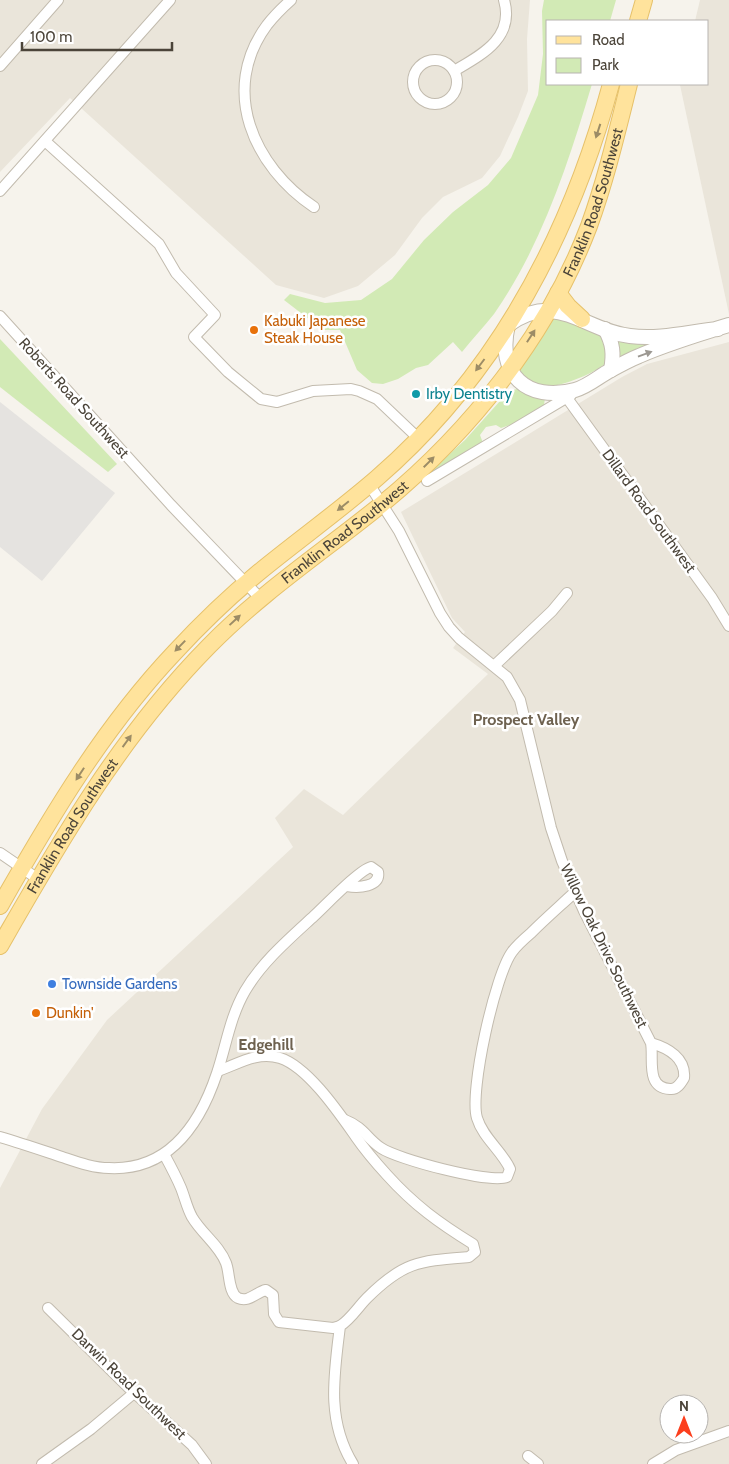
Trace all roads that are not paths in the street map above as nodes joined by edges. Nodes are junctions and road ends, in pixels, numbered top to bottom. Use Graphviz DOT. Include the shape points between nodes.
graph roads {
  1 [pos="58,0"];
  2 [pos="170,0"];
  3 [pos="291,0"];
  4 [pos="504,0"];
  5 [pos="644,0"];
  6 [pos="638,20"];
  7 [pos="0,66"];
  8 [pos="454,71"];
  9 [pos="611,85"];
  10 [pos="629,85"];
  11 [pos="45,141"];
  12 [pos="2,184"];
  13 [pos="314,207"];
  14 [pos="558,292"];
  15 [pos="548,310"];
  16 [pos="0,316"];
  17 [pos="582,319"];
  18 [pos="508,326"];
  19 [pos="723,327"];
  20 [pos="605,329"];
  21 [pos="509,369"];
  22 [pos="611,370"];
  23 [pos="587,385"];
  24 [pos="567,398"];
  25 [pos="418,438"];
  26 [pos="427,481"];
  27 [pos="369,484"];
  28 [pos="383,503"];
  29 [pos="246,583"];
  30 [pos="567,593"];
  31 [pos="260,598"];
  32 [pos="729,626"];
  33 [pos="495,665"];
  34 [pos="0,853"];
  35 [pos="21,868"];
  36 [pos="38,879"];
  37 [pos="347,886"];
  38 [pos="576,892"];
  39 [pos="0,906"];
  40 [pos="0,946"];
  41 [pos="651,1043"];
  42 [pos="218,1071"];
  43 [pos="344,1120"];
  44 [pos="0,1138"];
  45 [pos="164,1154"];
  46 [pos="48,1308"];
  47 [pos="340,1326"];
  48 [pos="134,1393"];
  49 [pos="729,1432"];
  50 [pos="528,1456"];
  51 [pos="42,1464"];
  52 [pos="206,1464"];
  53 [pos="353,1464"];
  54 [pos="538,1464"];
  55 [pos="653,1464"];
  1 -- 7 [label="street"];
  2 -- 11 [label="street"];
  3 -- 13 [label="street" via="257,40 250,59 246,113 268,164"];
  4 -- 8 [label="street" via="506,16 500,37 478,57"];
  5 -- 6 [label="main road"];
  8 -- 8 [label="street" via="439,60 423,64 414,77 415,92 431,104 443,103 456,90"];
  9 -- 18 [label="main road, Franklin Road Southwest, one-way" via="588,160 564,222"];
  10 -- 14 [label="main road, Franklin Road Southwest" via="605,180 588,228"];
  11 -- 12 [label="street"];
  11 -- 25 [label="street" via="159,244 176,273 214,315 194,337 228,372 261,399 277,402 313,391 351,389 377,399"];
  14 -- 15 [label="main road, Franklin Road Southwest"];
  14 -- 17 [label="main road"];
  15 -- 17 [label="street"];
  15 -- 18 [label="street" via="527,314"];
  21 -- 15 [label="main road, Franklin Road Southwest, one-way"];
  16 -- 29 [label="street, Roberts Road Southwest"];
  17 -- 20 [label="street"];
  18 -- 21 [label="street" via="505,350"];
  18 -- 25 [label="main road, Franklin Road Southwest, one-way" via="451,402"];
  19 -- 20 [label="street" via="647,337"];
  22 -- 19 [label="street, one-way" via="639,356"];
  20 -- 22 [label="street" via="613,345"];
  21 -- 23 [label="street" via="517,380 538,390 564,392"];
  28 -- 21 [label="main road, Franklin Road Southwest, one-way" via="460,430"];
  22 -- 23 [label="street"];
  23 -- 24 [label="street"];
  24 -- 26 [label="street"];
  24 -- 32 [label="street, Dillard Road Southwest"];
  25 -- 27 [label="main road, Franklin Road Southwest"];
  27 -- 28 [label="street, Willow Oak Drive Southwest"];
  27 -- 29 [label="main road, Franklin Road Southwest, one-way"];
  28 -- 31 [label="main road, Franklin Road Southwest"];
  28 -- 33 [label="street, Willow Oak Drive Southwest" via="440,613 459,638"];
  29 -- 31 [label="street, Roberts Road Southwest"];
  29 -- 35 [label="main road, Franklin Road Southwest, one-way" via="175,651 136,695 84,767"];
  30 -- 33 [label="street"];
  36 -- 31 [label="main road, Franklin Road Southwest, one-way" via="106,771 148,713 209,645"];
  33 -- 38 [label="street, Willow Oak Drive Southwest" via="508,677 520,700 551,828"];
  34 -- 35 [label="street"];
  35 -- 36 [label="street"];
  35 -- 39 [label="main road, Franklin Road Southwest"];
  36 -- 40 [label="main road, Franklin Road Southwest"];
  37 -- 42 [label="street" via="256,973 226,1035"];
  38 -- 41 [label="street, Willow Oak Drive Southwest"];
  38 -- 43 [label="street" via="513,950 500,974 490,1013 475,1107 482,1128 510,1169 507,1177 485,1178 406,1158 382,1149 363,1130"];
  41 -- 41 [label="street, Willow Oak Drive Southwest" via="672,1052 683,1065 684,1078 678,1087 668,1089 656,1082 650,1068"];
  42 -- 43 [label="street" via="255,1057 280,1058 295,1066 319,1089"];
  42 -- 45 [label="street" via="191,1127"];
  43 -- 47 [label="street" via="413,1203 475,1248 472,1256 422,1262 395,1273"];
  44 -- 45 [label="street" via="83,1164 110,1168 134,1166"];
  45 -- 47 [label="street" via="191,1215 225,1261 234,1295 246,1300 266,1290 273,1295 274,1314 279,1322"];
  46 -- 48 [label="street, Darwin Road Southwest"];
  47 -- 53 [label="street" via="333,1397 340,1436"];
  48 -- 51 [label="street"];
  48 -- 52 [label="street, Darwin Road Southwest" via="192,1445"];
  49 -- 55 [label="street" via="676,1450"];
  50 -- 54 [label="street"];
}
